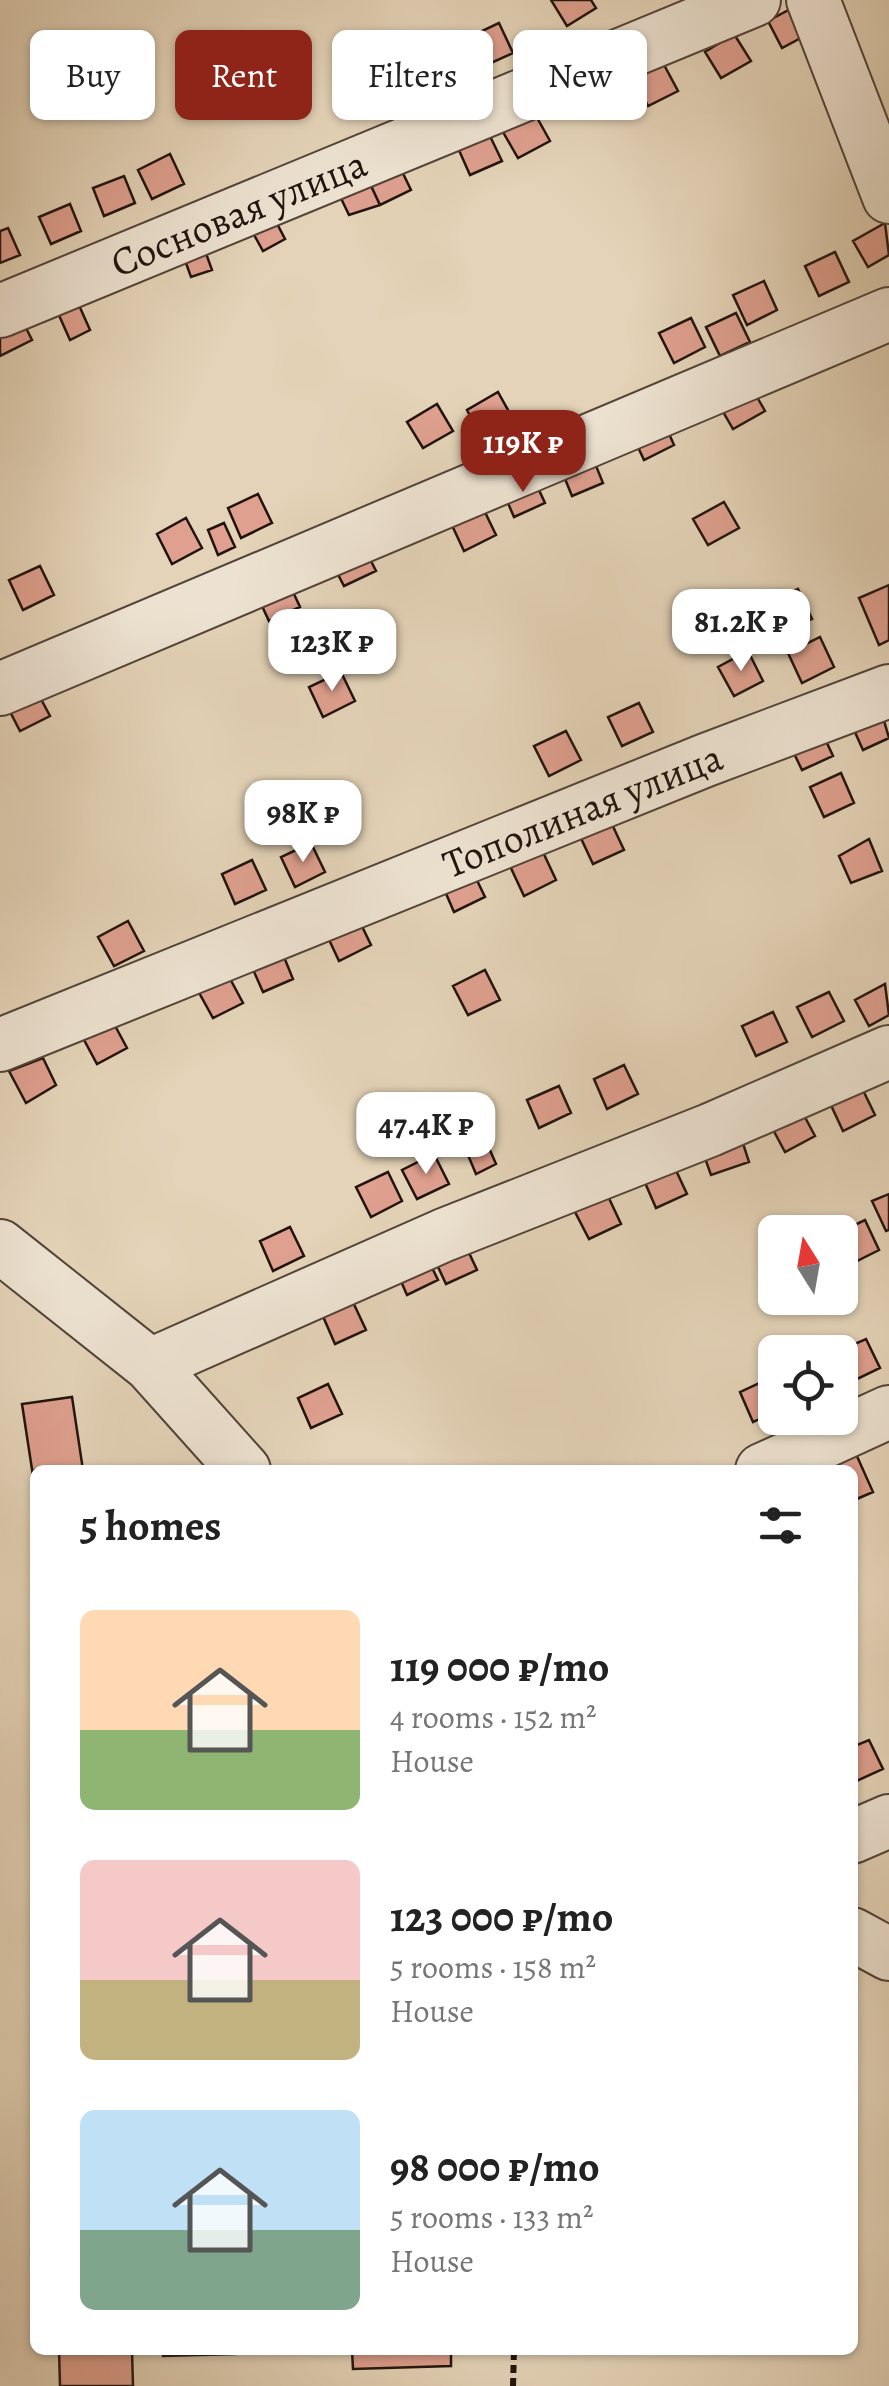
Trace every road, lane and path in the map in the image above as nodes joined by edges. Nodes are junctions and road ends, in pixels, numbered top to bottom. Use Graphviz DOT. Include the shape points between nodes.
graph roads {
  1 [pos="754,0"];
  2 [pos="814,0"];
  3 [pos="889,197"];
  4 [pos="0,311"];
  5 [pos="889,314"];
  6 [pos="0,689"];
  7 [pos="889,692"];
  8 [pos="0,1046"];
  9 [pos="889,1052"];
  10 [pos="0,1246"];
  11 [pos="150,1365"];
  12 [pos="889,1412"];
  13 [pos="240,1465"];
  14 [pos="773,1465"];
  15 [pos="889,1821"];
  16 [pos="858,1834"];
  17 [pos="858,1937"];
  18 [pos="889,1954"];
  19 [pos="514,2355"];
  20 [pos="513,2386"];
  1 -- 4 [label="lane, Сосновая улица"];
  2 -- 3 [label="lane"];
  5 -- 6 [label="lane"];
  7 -- 8 [label="lane, Тополиная улица"];
  9 -- 11 [label="lane" via="444,1235"];
  10 -- 11 [label="lane"];
  11 -- 13 [label="lane"];
  12 -- 14 [label="lane"];
  15 -- 16 [label="lane"];
  17 -- 18 [label="lane"];
  19 -- 20 [label="path"];
}
